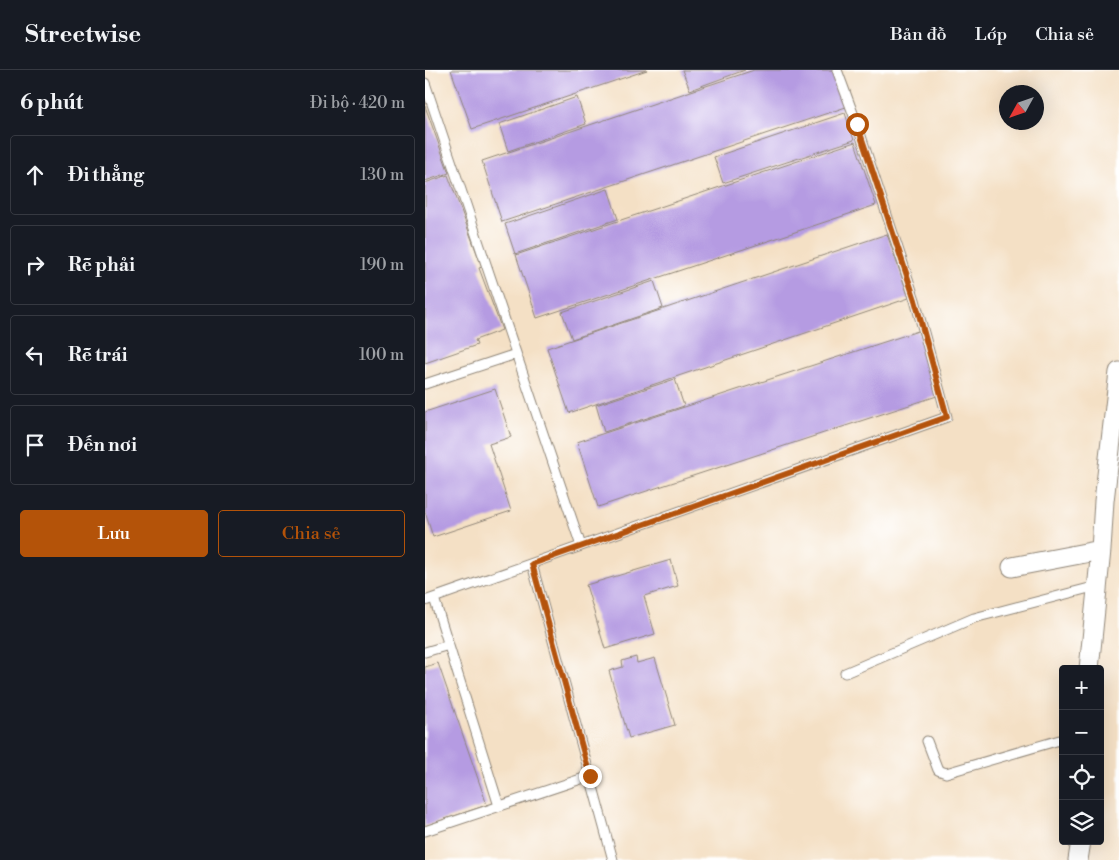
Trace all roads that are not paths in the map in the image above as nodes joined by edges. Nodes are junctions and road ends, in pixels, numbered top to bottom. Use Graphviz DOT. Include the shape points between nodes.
graph roads {
  1 [pos="837,70"];
  2 [pos="425,84"];
  3 [pos="516,354"];
  4 [pos="1119,372"];
  5 [pos="425,384"];
  6 [pos="581,546"];
  7 [pos="1101,550"];
  8 [pos="532,564"];
  9 [pos="1011,567"];
  10 [pos="1097,586"];
  11 [pos="429,600"];
  12 [pos="449,645"];
  13 [pos="425,652"];
  14 [pos="1089,665"];
  15 [pos="845,673"];
  16 [pos="927,740"];
  17 [pos="1059,740"];
  18 [pos="590,776"];
  19 [pos="499,806"];
  20 [pos="425,831"];
  21 [pos="1081,845"];
  22 [pos="613,860"];
  23 [pos="1079,860"];
  1 -- 6 [label="lane" via="915,300 947,417"];
  2 -- 3 [label="lane"];
  3 -- 5 [label="lane"];
  3 -- 6 [label="lane"];
  4 -- 7 [label="street"];
  6 -- 8 [label="lane"];
  7 -- 9 [label="street"];
  7 -- 10 [label="street"];
  8 -- 11 [label="lane"];
  8 -- 18 [label="lane"];
  10 -- 14 [label="street"];
  10 -- 15 [label="lane" via="973,618"];
  11 -- 12 [label="lane"];
  12 -- 13 [label="lane"];
  12 -- 19 [label="lane"];
  16 -- 17 [label="lane" via="938,770 946,773"];
  18 -- 19 [label="lane"];
  18 -- 22 [label="lane"];
  19 -- 20 [label="lane"];
  21 -- 23 [label="street"];
}
